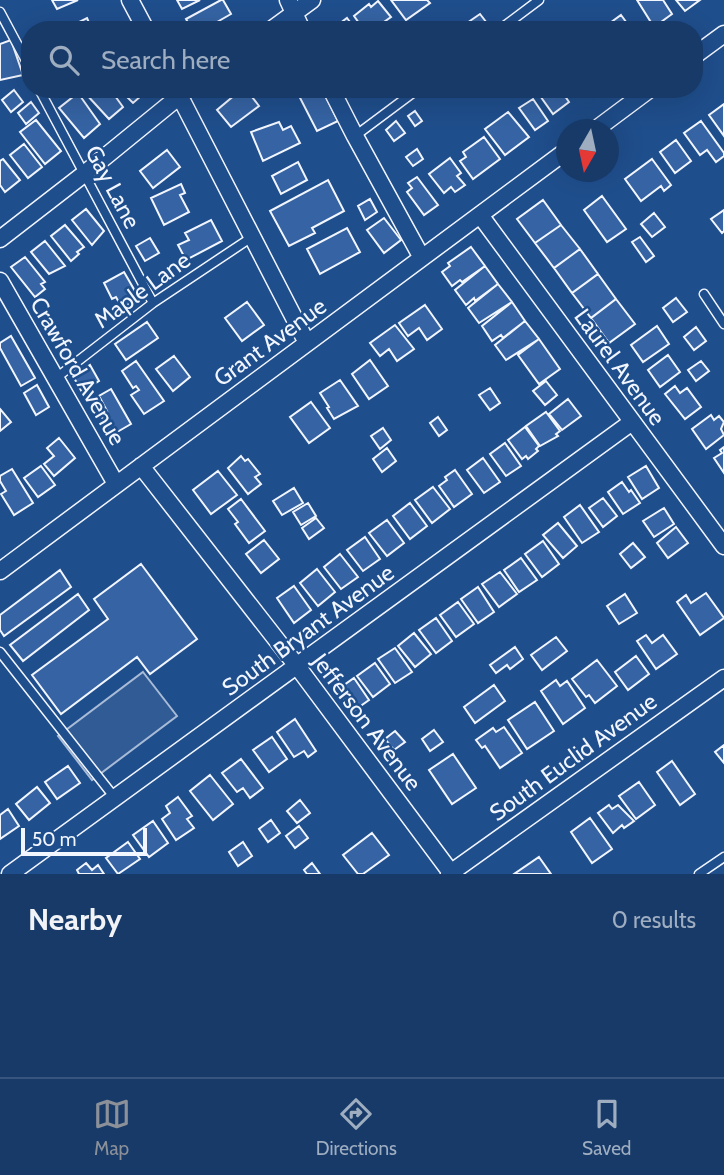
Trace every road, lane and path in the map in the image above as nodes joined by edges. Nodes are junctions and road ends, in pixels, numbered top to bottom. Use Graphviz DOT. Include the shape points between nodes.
graph roads {
  1 [pos="130,0"];
  2 [pos="312,0"];
  3 [pos="539,0"];
  4 [pos="291,7"];
  5 [pos="0,12"];
  6 [pos="141,21"];
  7 [pos="279,21"];
  8 [pos="511,21"];
  9 [pos="724,34"];
  10 [pos="703,49"];
  11 [pos="21,51"];
  12 [pos="43,98"];
  13 [pos="173,98"];
  14 [pos="184,98"];
  15 [pos="336,98"];
  16 [pos="406,98"];
  17 [pos="638,98"];
  18 [pos="610,119"];
  19 [pos="355,136"];
  20 [pos="556,158"];
  21 [pos="84,174"];
  22 [pos="480,215"];
  23 [pos="252,237"];
  24 [pos="0,239"];
  25 [pos="422,258"];
  26 [pos="0,281"];
  27 [pos="704,294"];
  28 [pos="153,303"];
  29 [pos="724,324"];
  30 [pos="307,343"];
  31 [pos="55,378"];
  32 [pos="632,422"];
  33 [pos="141,466"];
  34 [pos="116,484"];
  35 [pos="724,545"];
  36 [pos="0,571"];
  37 [pos="0,652"];
  38 [pos="297,666"];
  39 [pos="724,678"];
  40 [pos="115,798"];
  41 [pos="724,857"];
  42 [pos="451,873"];
  43 [pos="10,874"];
  44 [pos="699,874"];
  1 -- 6 [label="street"];
  2 -- 4 [label="street"];
  3 -- 8 [label="lane"];
  4 -- 7 [label="street"];
  5 -- 11 [label="lane"];
  9 -- 10 [label="street"];
  12 -- 21 [label="lane, Gay Lane"];
  13 -- 21 [label="street"];
  14 -- 23 [label="street"];
  15 -- 19 [label="street"];
  16 -- 19 [label="lane"];
  17 -- 18 [label="street"];
  19 -- 25 [label="street"];
  20 -- 22 [label="street, Grant Avenue"];
  21 -- 24 [label="street"];
  21 -- 28 [label="lane, Gay Lane"];
  22 -- 25 [label="street, Grant Avenue"];
  22 -- 32 [label="street, Laurel Avenue"];
  23 -- 28 [label="lane, Maple Lane"];
  23 -- 30 [label="street"];
  25 -- 30 [label="street, Grant Avenue"];
  26 -- 31 [label="street, Crawford Avenue"];
  27 -- 29 [label="lane"];
  28 -- 31 [label="lane, Maple Lane"];
  30 -- 33 [label="street, Grant Avenue"];
  31 -- 34 [label="street, Crawford Avenue"];
  32 -- 35 [label="street, Laurel Avenue"];
  32 -- 38 [label="street, South Bryant Avenue"];
  33 -- 34 [label="street, Grant Avenue"];
  33 -- 38 [label="street, Jefferson Avenue"];
  34 -- 36 [label="street, Grant Avenue"];
  37 -- 40 [label="lane"];
  38 -- 40 [label="street, South Bryant Avenue"];
  38 -- 42 [label="street, Jefferson Avenue"];
  39 -- 42 [label="street, South Euclid Avenue"];
  40 -- 43 [label="street, South Bryant Avenue"];
  41 -- 44 [label="lane"];
}
